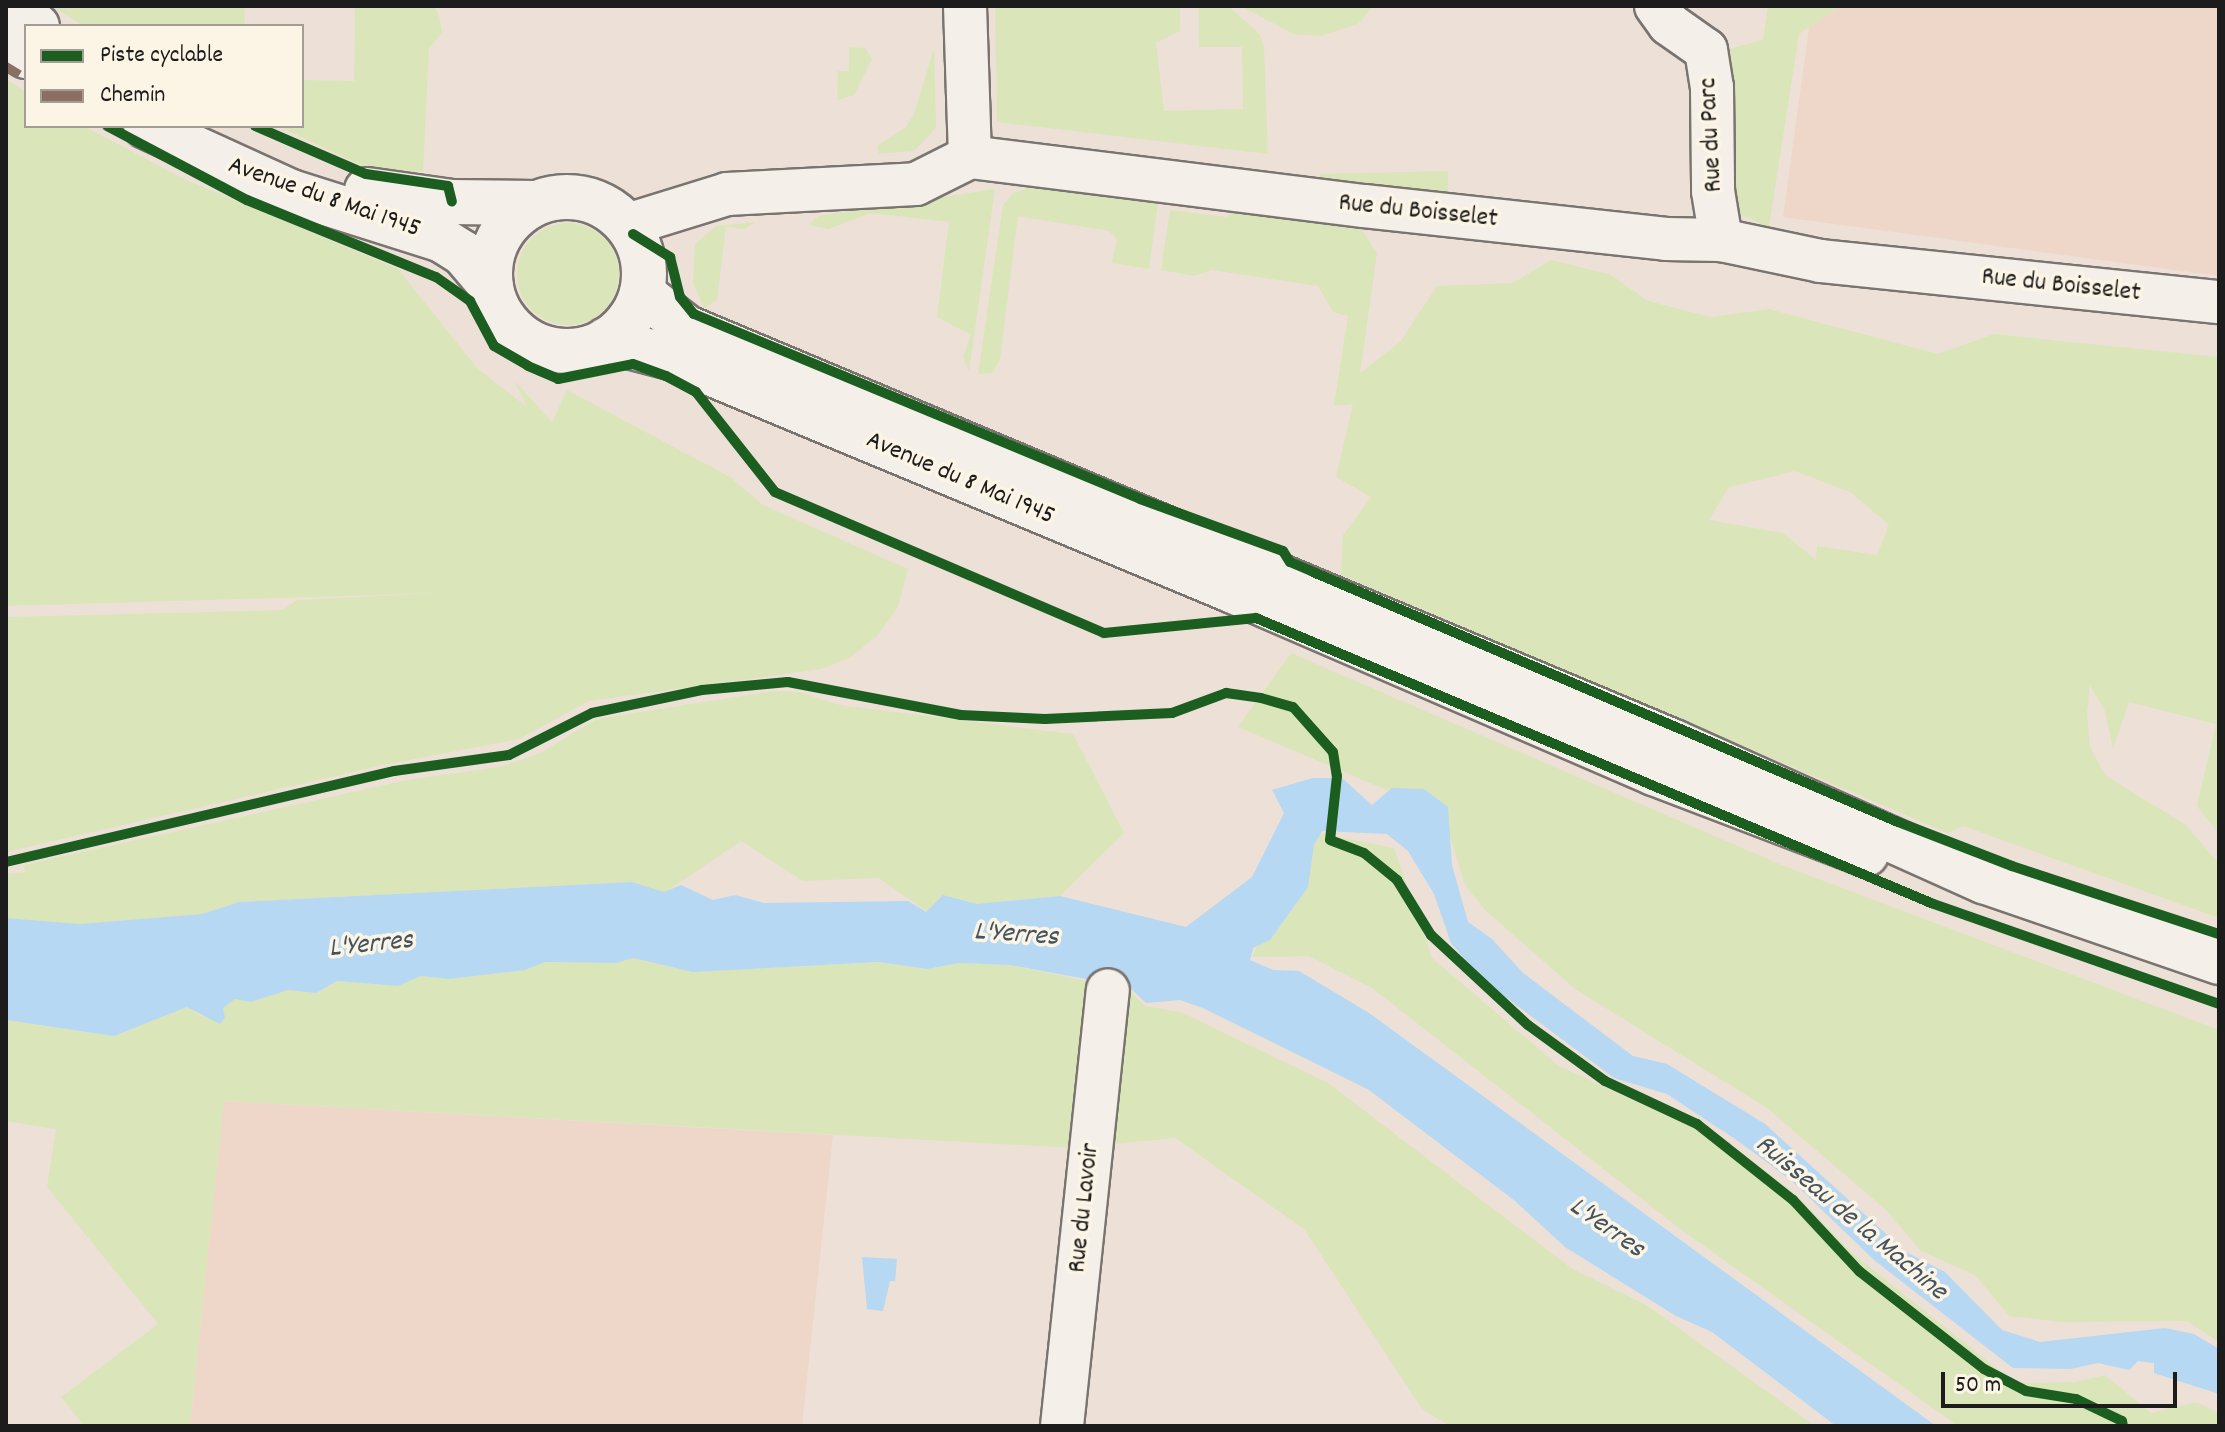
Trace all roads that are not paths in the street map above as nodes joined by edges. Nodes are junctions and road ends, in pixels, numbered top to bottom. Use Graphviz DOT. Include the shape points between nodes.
graph roads {
  1 [pos="11,6"];
  2 [pos="965,6"];
  3 [pos="1656,6"];
  4 [pos="34,24"];
  5 [pos="6,43"];
  6 [pos="24,55"];
  7 [pos="150,128"];
  8 [pos="212,128"];
  9 [pos="970,157"];
  10 [pos="535,203"];
  11 [pos="627,225"];
  12 [pos="1736,243"];
  13 [pos="491,286"];
  14 [pos="642,293"];
  15 [pos="2219,302"];
  16 [pos="606,340"];
  17 [pos="1318,611"];
  18 [pos="2219,962"];
  19 [pos="1108,990"];
  20 [pos="1062,1426"];
  1 -- 4 [label="main road"];
  2 -- 9 [label="street"];
  3 -- 12 [label="street, Rue du Parc" via="1669,24 1706,50 1712,87 1713,191"];
  5 -- 6 [label="main road"];
  7 -- 13 [label="main road, Avenue du 8 Mai 1945" via="291,192 442,240 463,253"];
  8 -- 10 [label="main road, Avenue du 8 Mai 1945" via="305,170 385,196"];
  9 -- 11 [label="street" via="916,184 727,194"];
  9 -- 12 [label="street, Rue du Boisselet" via="1364,206"];
  10 -- 11 [label="main road" via="575,197 594,201"];
  10 -- 13 [label="main road" via="499,237 491,261"];
  11 -- 14 [label="main road" via="641,253"];
  12 -- 15 [label="street, Rue du Boisselet" via="1821,261"];
  13 -- 16 [label="main road" via="499,310 534,343 583,349"];
  14 -- 16 [label="main road" via="634,312"];
  14 -- 17 [label="main road, Avenue du 8 Mai 1945" via="687,328"];
  16 -- 17 [label="main road, Avenue du 8 Mai 1945" via="674,358"];
  17 -- 18 [label="main road" via="1654,773 1848,849 1984,881"];
  19 -- 20 [label="street, Rue du Lavoir"];
}
